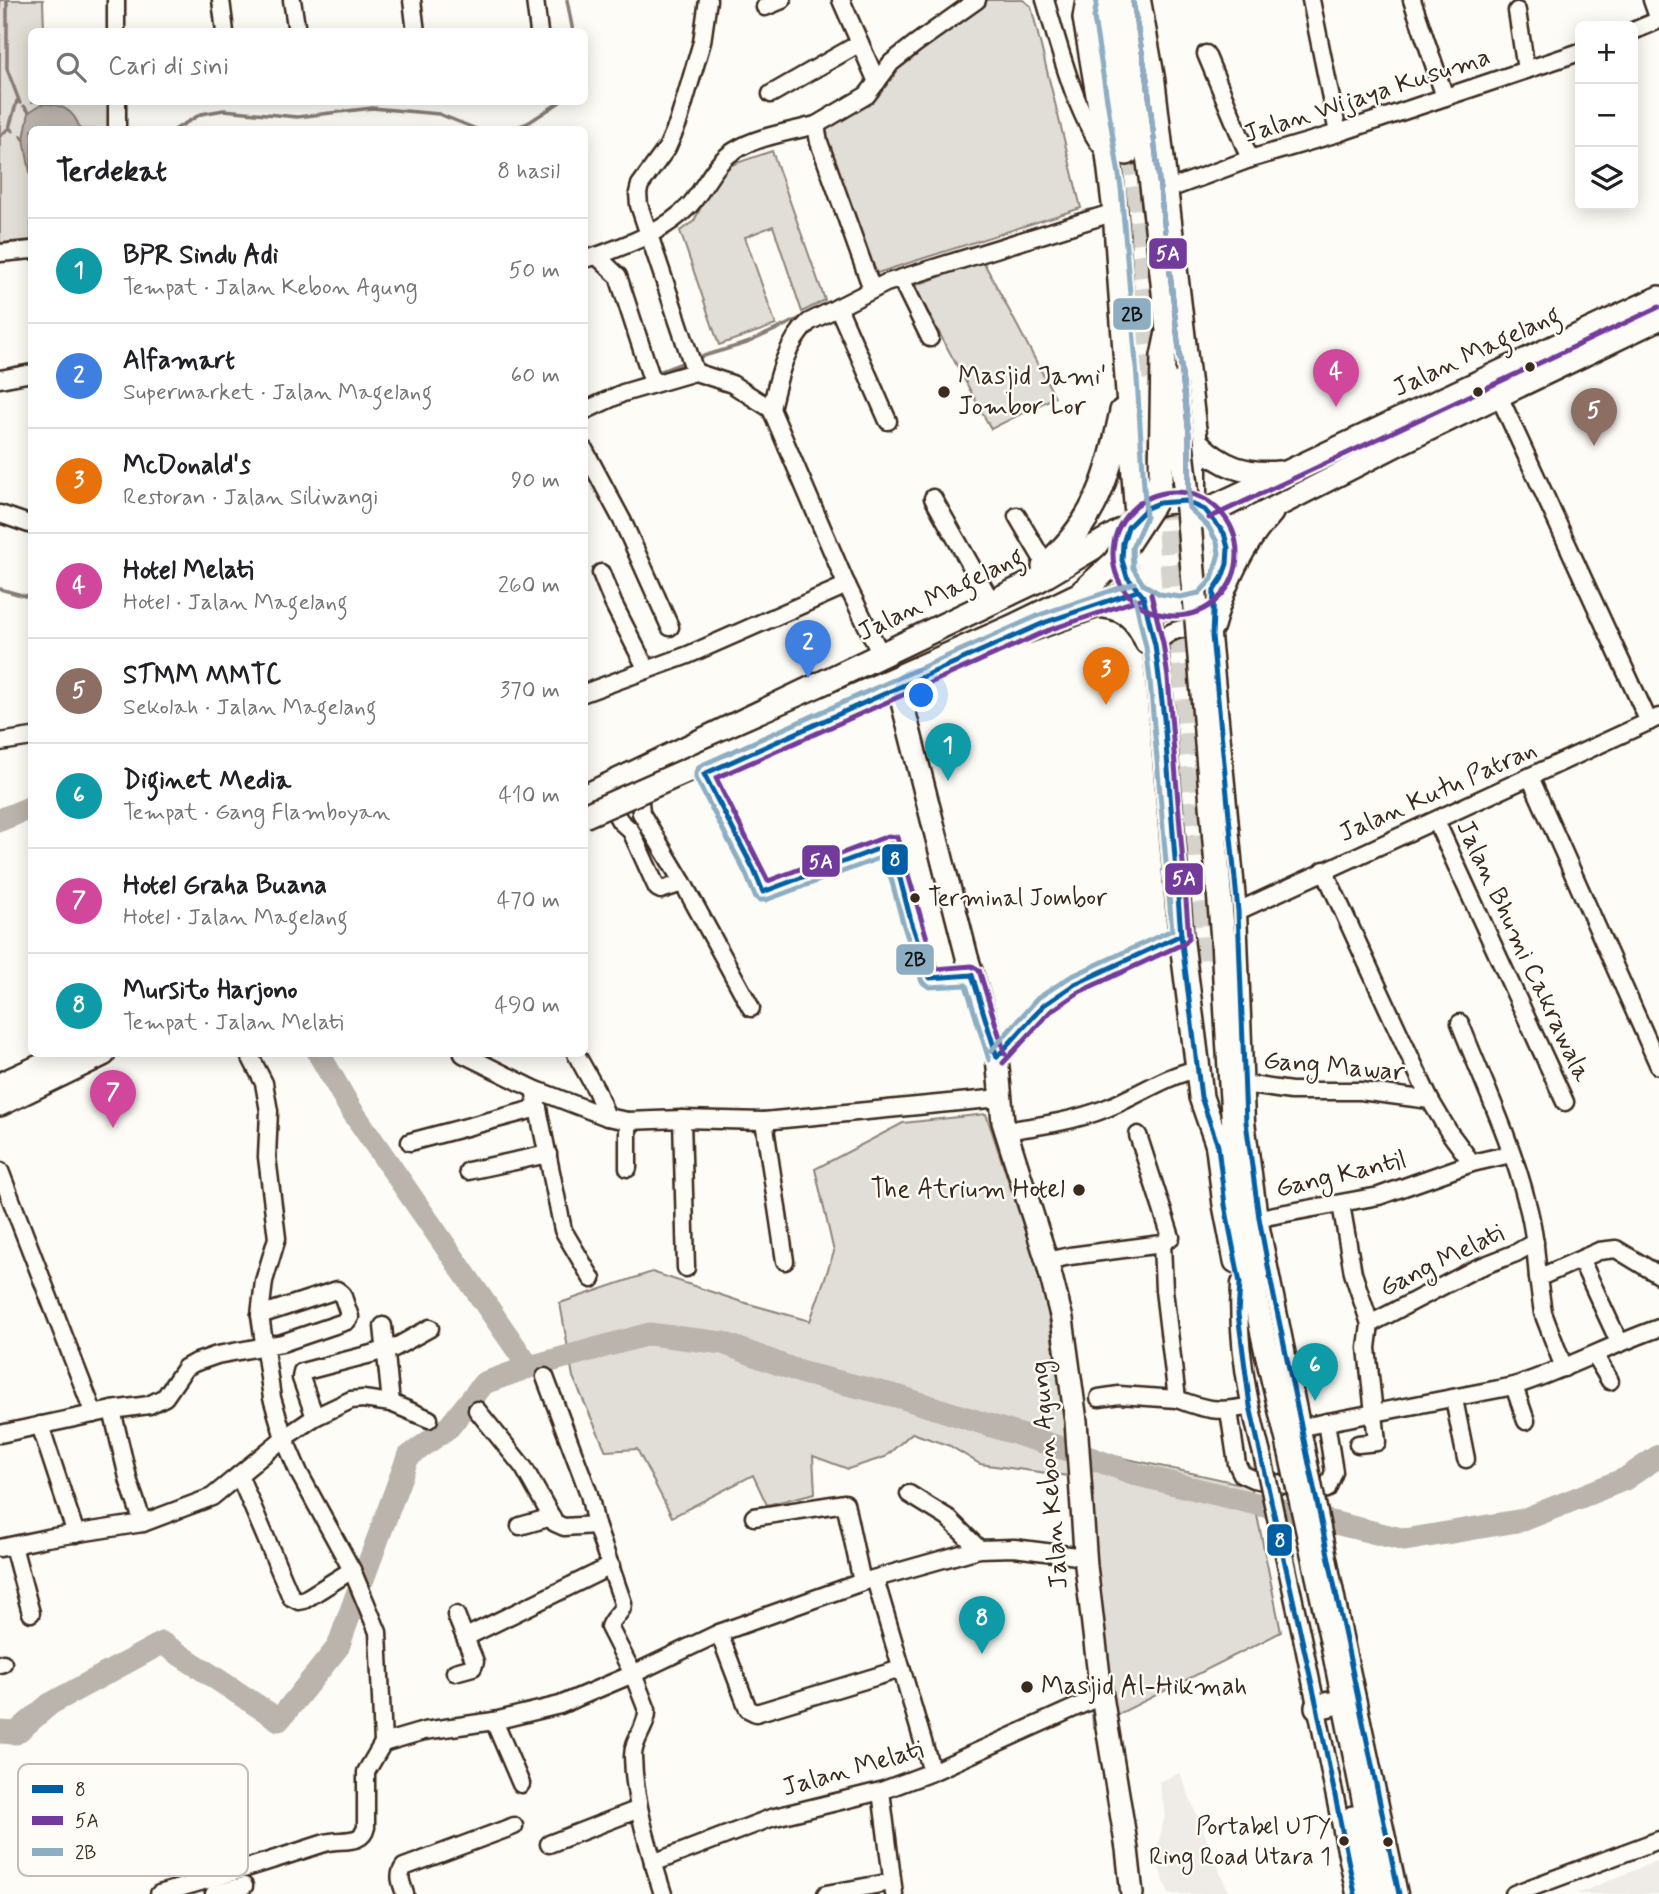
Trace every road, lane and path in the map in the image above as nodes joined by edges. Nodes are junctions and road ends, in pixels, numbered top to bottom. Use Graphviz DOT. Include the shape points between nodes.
graph roads {
  1 [pos="116,0"];
  2 [pos="221,0"];
  3 [pos="292,0"];
  4 [pos="412,0"];
  5 [pos="534,0"];
  6 [pos="708,0"];
  7 [pos="782,0"];
  8 [pos="841,0"];
  9 [pos="977,0"];
  10 [pos="1045,0"];
  11 [pos="1088,0"];
  12 [pos="1099,0"];
  13 [pos="1121,0"];
  14 [pos="1142,0"];
  15 [pos="1311,0"];
  16 [pos="1652,0"];
  17 [pos="1417,1"];
  18 [pos="765,7"];
  19 [pos="1517,11"];
  20 [pos="1659,20"];
  21 [pos="116,28"];
  22 [pos="224,28"];
  23 [pos="296,28"];
  24 [pos="416,28"];
  25 [pos="538,28"];
  26 [pos="1638,28"];
  27 [pos="860,43"];
  28 [pos="1206,54"];
  29 [pos="1575,54"];
  30 [pos="1525,70"];
  31 [pos="877,82"];
  32 [pos="771,94"];
  33 [pos="1444,97"];
  34 [pos="117,105"];
  35 [pos="816,125"];
  36 [pos="117,126"];
  37 [pos="1338,133"];
  38 [pos="1117,153"];
  39 [pos="1250,159"];
  40 [pos="1170,189"];
  41 [pos="1115,212"];
  42 [pos="650,236"];
  43 [pos="28,250"];
  44 [pos="0,253"];
  45 [pos="591,258"];
  46 [pos="901,279"];
  47 [pos="872,289"];
  48 [pos="1659,297"];
  49 [pos="838,307"];
  50 [pos="1659,319"];
  51 [pos="1168,332"];
  52 [pos="930,338"];
  53 [pos="695,372"];
  54 [pos="28,374"];
  55 [pos="1128,378"];
  56 [pos="0,379"];
  57 [pos="653,383"];
  58 [pos="1499,396"];
  59 [pos="588,409"];
  60 [pos="771,409"];
  61 [pos="888,421"];
  62 [pos="1199,439"];
  63 [pos="1132,441"];
  64 [pos="588,456"];
  65 [pos="1287,472"];
  66 [pos="933,498"];
  67 [pos="1278,506"];
  68 [pos="1202,508"];
  69 [pos="0,514"];
  70 [pos="1017,516"];
  71 [pos="1132,522"];
  72 [pos="28,524"];
  73 [pos="1224,533"];
  74 [pos="1046,571"];
  75 [pos="601,573"];
  76 [pos="847,585"];
  77 [pos="1214,590"];
  78 [pos="1140,593"];
  79 [pos="996,599"];
  80 [pos="1094,605"];
  81 [pos="1060,617"];
  82 [pos="670,627"];
  83 [pos="1213,631"];
  84 [pos="1155,645"];
  85 [pos="881,655"];
  86 [pos="647,670"];
  87 [pos="1159,679"];
  88 [pos="898,686"];
  89 [pos="588,692"];
  90 [pos="1654,719"];
  91 [pos="28,737"];
  92 [pos="1,739"];
  93 [pos="1530,777"];
  94 [pos="588,795"];
  95 [pos="640,802"];
  96 [pos="588,814"];
  97 [pos="616,814"];
  98 [pos="1436,821"];
  99 [pos="588,826"];
  100 [pos="1325,870"];
  101 [pos="683,883"];
  102 [pos="1238,911"];
  103 [pos="1181,934"];
  104 [pos="1200,969"];
  105 [pos="751,1008"];
  106 [pos="1460,1023"];
  107 [pos="61,1057"];
  108 [pos="97,1057"];
  109 [pos="251,1057"];
  110 [pos="469,1057"];
  111 [pos="578,1057"];
  112 [pos="997,1057"];
  113 [pos="1659,1066"];
  114 [pos="1198,1069"];
  115 [pos="1243,1084"];
  116 [pos="0,1085"];
  117 [pos="534,1089"];
  118 [pos="1000,1098"];
  119 [pos="1430,1100"];
  120 [pos="1565,1102"];
  121 [pos="0,1104"];
  122 [pos="538,1108"];
  123 [pos="607,1116"];
  124 [pos="682,1119"];
  125 [pos="628,1121"];
  126 [pos="764,1121"];
  127 [pos="1005,1130"];
  128 [pos="1138,1135"];
  129 [pos="410,1142"];
  130 [pos="1218,1146"];
  131 [pos="548,1154"];
  132 [pos="1511,1154"];
  133 [pos="1472,1163"];
  134 [pos="628,1168"];
  135 [pos="0,1171"];
  136 [pos="468,1171"];
  137 [pos="1341,1204"];
  138 [pos="1252,1217"];
  139 [pos="1535,1242"];
  140 [pos="1162,1244"];
  141 [pos="1581,1260"];
  142 [pos="785,1261"];
  143 [pos="1047,1261"];
  144 [pos="686,1268"];
  145 [pos="1659,1276"];
  146 [pos="1538,1278"];
  147 [pos="592,1279"];
  148 [pos="1240,1283"];
  149 [pos="260,1315"];
  150 [pos="1370,1324"];
  151 [pos="383,1325"];
  152 [pos="430,1328"];
  153 [pos="1659,1328"];
  154 [pos="1619,1342"];
  155 [pos="264,1346"];
  156 [pos="385,1351"];
  157 [pos="1595,1356"];
  158 [pos="1564,1368"];
  159 [pos="545,1377"];
  160 [pos="1610,1381"];
  161 [pos="1514,1386"];
  162 [pos="1099,1398"];
  163 [pos="1177,1399"];
  164 [pos="1454,1399"];
  165 [pos="391,1403"];
  166 [pos="1250,1406"];
  167 [pos="112,1410"];
  168 [pos="477,1410"];
  169 [pos="1230,1411"];
  170 [pos="94,1413"];
  171 [pos="1375,1414"];
  172 [pos="315,1417"];
  173 [pos="429,1419"];
  174 [pos="1526,1421"];
  175 [pos="1326,1422"];
  176 [pos="40,1425"];
  177 [pos="0,1434"];
  178 [pos="284,1438"];
  179 [pos="1358,1444"];
  180 [pos="1287,1447"];
  181 [pos="1466,1459"];
  182 [pos="239,1475"];
  183 [pos="909,1494"];
  184 [pos="552,1517"];
  185 [pos="754,1517"];
  186 [pos="143,1523"];
  187 [pos="596,1525"];
  188 [pos="520,1526"];
  189 [pos="76,1534"];
  190 [pos="6,1547"];
  191 [pos="979,1549"];
  192 [pos="1085,1557"];
  193 [pos="611,1566"];
  194 [pos="352,1570"];
  195 [pos="868,1581"];
  196 [pos="31,1613"];
  197 [pos="456,1615"];
  198 [pos="719,1633"];
  199 [pos="466,1637"];
  200 [pos="1324,1641"];
  201 [pos="901,1669"];
  202 [pos="455,1672"];
  203 [pos="633,1674"];
  204 [pos="1340,1676"];
  205 [pos="1101,1696"];
  206 [pos="1324,1705"];
  207 [pos="1359,1706"];
  208 [pos="494,1721"];
  209 [pos="1353,1736"];
  210 [pos="383,1743"];
  211 [pos="932,1772"];
  212 [pos="521,1784"];
  213 [pos="881,1791"];
  214 [pos="639,1809"];
  215 [pos="514,1826"];
  216 [pos="1659,1840"];
  217 [pos="549,1844"];
  218 [pos="653,1863"];
  219 [pos="248,1868"];
  220 [pos="223,1876"];
  221 [pos="893,1888"];
  222 [pos="159,1894"];
  223 [pos="405,1894"];
  224 [pos="663,1894"];
  225 [pos="826,1894"];
  226 [pos="1132,1894"];
  227 [pos="1354,1894"];
  228 [pos="1367,1894"];
  229 [pos="1383,1894"];
  230 [pos="1399,1894"];
  231 [pos="1514,1894"];
  1 -- 21 [label="street"];
  2 -- 22 [label="street"];
  3 -- 23 [label="street"];
  4 -- 24 [label="street"];
  5 -- 25 [label="street"];
  6 -- 42 [label="street" via="702,41 678,123 638,193"];
  7 -- 18 [label="street"];
  8 -- 27 [label="street"];
  9 -- 31 [label="street" via="891,63"];
  10 -- 38 [label="street" via="1067,72 1096,140"];
  11 -- 38 [label="highway" via="1085,18"];
  12 -- 38 [label="highway" via="1117,86"];
  13 -- 51 [label="highway" via="1160,247"];
  14 -- 40 [label="street"];
  15 -- 37 [label="street"];
  16 -- 20 [label="street"];
  17 -- 33 [label="street"];
  19 -- 30 [label="street"];
  20 -- 26 [label="street"];
  27 -- 31 [label="street"];
  27 -- 32 [label="street"];
  28 -- 39 [label="street"];
  29 -- 30 [label="street, Jalan Wijaya Kusuma"];
  30 -- 33 [label="street, Jalan Wijaya Kusuma"];
  31 -- 35 [label="street" via="867,95"];
  33 -- 37 [label="street, Jalan Wijaya Kusuma"];
  34 -- 36 [label="street"];
  35 -- 42 [label="street" via="733,151 691,204"];
  35 -- 47 [label="street"];
  37 -- 39 [label="street, Jalan Wijaya Kusuma"];
  38 -- 41 [label="highway"];
  39 -- 40 [label="street, Jalan Wijaya Kusuma"];
  40 -- 62 [label="street"];
  41 -- 46 [label="street"];
  41 -- 55 [label="highway"];
  42 -- 45 [label="street"];
  42 -- 53 [label="street"];
  43 -- 44 [label="street"];
  45 -- 57 [label="street" via="618,276"];
  46 -- 47 [label="street"];
  46 -- 52 [label="street"];
  47 -- 49 [label="street"];
  48 -- 65 [label="main road, Jalan Magelang"];
  49 -- 60 [label="street" via="800,331 779,373"];
  49 -- 61 [label="street"];
  50 -- 58 [label="main road, Jalan Magelang"];
  51 -- 96 [label="highway, bridge" via="1163,356 1161,477 1153,505 1115,562 1080,594"];
  51 -- 138 [label="highway, bridge" via="1186,485 1234,1124"];
  53 -- 57 [label="street"];
  53 -- 60 [label="street" via="732,384"];
  54 -- 56 [label="street"];
  55 -- 63 [label="highway"];
  55 -- 74 [label="highway" via="1101,494"];
  57 -- 59 [label="street"];
  58 -- 67 [label="main road, Jalan Magelang"];
  58 -- 90 [label="street"];
  60 -- 76 [label="street"];
  62 -- 63 [label="street" via="1168,452"];
  62 -- 65 [label="main road" via="1232,468"];
  62 -- 68 [label="street"];
  63 -- 71 [label="highway"];
  64 -- 82 [label="street"];
  65 -- 68 [label="main road, Jalan Magelang"];
  66 -- 79 [label="street"];
  67 -- 73 [label="main road, Jalan Magelang"];
  67 -- 83 [label="main road" via="1232,570"];
  68 -- 71 [label="highway" via="1172,500 1147,508"];
  68 -- 73 [label="highway"];
  69 -- 72 [label="street"];
  70 -- 74 [label="street"];
  71 -- 74 [label="highway, Jalan Magelang"];
  71 -- 78 [label="highway" via="1122,560 1127,577"];
  73 -- 77 [label="highway" via="1227,564"];
  74 -- 79 [label="highway, Jalan Magelang"];
  74 -- 81 [label="highway"];
  75 -- 86 [label="street"];
  76 -- 85 [label="street"];
  76 -- 86 [label="street"];
  77 -- 78 [label="highway" via="1198,602 1180,607 1160,605"];
  77 -- 83 [label="street"];
  78 -- 80 [label="highway"];
  78 -- 84 [label="highway"];
  79 -- 85 [label="highway, Jalan Magelang"];
  80 -- 81 [label="highway"];
  80 -- 87 [label="highway" via="1112,606 1131,617 1142,630"];
  81 -- 88 [label="highway"];
  83 -- 84 [label="street" via="1176,629"];
  83 -- 102 [label="street"];
  84 -- 87 [label="highway"];
  85 -- 94 [label="highway, Jalan Magelang"];
  86 -- 89 [label="street"];
  87 -- 103 [label="highway"];
  88 -- 95 [label="highway"];
  88 -- 112 [label="main road, Jalan Kebon Agung"];
  90 -- 93 [label="street, Jalan Kutu Patran"];
  91 -- 92 [label="street"];
  93 -- 98 [label="street, Jalan Kutu Patran"];
  93 -- 113 [label="street"];
  95 -- 97 [label="highway"];
  95 -- 101 [label="street" via="640,813"];
  97 -- 99 [label="highway"];
  97 -- 101 [label="street" via="631,831 657,887 661,890"];
  98 -- 100 [label="street, Jalan Kutu Patran"];
  98 -- 120 [label="street, Jalan Bhumi Cakrawala"];
  100 -- 102 [label="street, Jalan Kutu Patran"];
  100 -- 119 [label="street"];
  101 -- 105 [label="street"];
  102 -- 115 [label="street"];
  103 -- 112 [label="street" via="1075,984 1044,1005"];
  103 -- 114 [label="highway"];
  104 -- 130 [label="highway"];
  106 -- 132 [label="street"];
  107 -- 116 [label="highway"];
  108 -- 121 [label="highway"];
  109 -- 149 [label="street" via="268,1097 267,1157 277,1238"];
  110 -- 117 [label="street"];
  111 -- 123 [label="street"];
  112 -- 118 [label="main road, Jalan Kebon Agung"];
  114 -- 127 [label="street" via="1178,1073 1107,1109"];
  114 -- 130 [label="highway" via="1201,1097"];
  115 -- 119 [label="street, Gang Mawar"];
  115 -- 138 [label="street"];
  117 -- 122 [label="street"];
  117 -- 123 [label="street"];
  118 -- 126 [label="street"];
  118 -- 127 [label="main road, Jalan Kebon Agung"];
  119 -- 133 [label="street, Gang Mawar"];
  122 -- 129 [label="street"];
  122 -- 131 [label="street"];
  123 -- 125 [label="street"];
  124 -- 125 [label="street"];
  124 -- 126 [label="street"];
  124 -- 144 [label="street"];
  125 -- 134 [label="street"];
  126 -- 142 [label="street"];
  127 -- 143 [label="main road, Jalan Kebon Agung"];
  128 -- 140 [label="street" via="1171,1237"];
  130 -- 148 [label="highway"];
  131 -- 136 [label="street"];
  131 -- 147 [label="street" via="566,1238"];
  132 -- 133 [label="street"];
  132 -- 139 [label="street"];
  133 -- 137 [label="street, Gang Kantil" via="1379,1196"];
  135 -- 170 [label="street"];
  137 -- 138 [label="street, Gang Kantil"];
  137 -- 150 [label="street, Gang Melati" via="1353,1273"];
  138 -- 180 [label="highway" via="1255,1294"];
  139 -- 146 [label="street"];
  139 -- 150 [label="street, Gang Melati"];
  140 -- 143 [label="street"];
  140 -- 163 [label="street"];
  141 -- 145 [label="street" via="1616,1249"];
  141 -- 146 [label="street"];
  141 -- 154 [label="street"];
  143 -- 192 [label="main road, Jalan Kebon Agung" via="1062,1319 1076,1420"];
  146 -- 158 [label="street" via="1543,1313"];
  148 -- 166 [label="street" via="1238,1314"];
  148 -- 180 [label="highway"];
  149 -- 155 [label="street"];
  149 -- 155 [label="street" via="337,1290 350,1314 347,1321"];
  150 -- 171 [label="street" via="1367,1348"];
  151 -- 156 [label="street"];
  152 -- 156 [label="street"];
  153 -- 154 [label="street"];
  154 -- 157 [label="street"];
  155 -- 167 [label="street" via="194,1363 157,1403"];
  155 -- 178 [label="street"];
  156 -- 165 [label="street"];
  156 -- 172 [label="street" via="302,1372 300,1378"];
  157 -- 158 [label="street"];
  157 -- 160 [label="street"];
  158 -- 161 [label="street"];
  159 -- 187 [label="street" via="589,1493"];
  161 -- 164 [label="street"];
  161 -- 174 [label="street"];
  162 -- 163 [label="street"];
  163 -- 169 [label="street" via="1196,1407"];
  164 -- 171 [label="street"];
  164 -- 181 [label="street"];
  165 -- 172 [label="street" via="351,1400"];
  165 -- 173 [label="street"];
  166 -- 169 [label="street"];
  166 -- 180 [label="street"];
  167 -- 170 [label="street"];
  167 -- 186 [label="street"];
  168 -- 184 [label="street" via="524,1468"];
  169 -- 175 [label="street" via="1242,1474 1321,1491 1327,1489 1334,1472"];
  170 -- 176 [label="street"];
  171 -- 175 [label="street"];
  171 -- 179 [label="street" via="1377,1442"];
  172 -- 178 [label="street"];
  175 -- 180 [label="street"];
  176 -- 177 [label="street"];
  176 -- 189 [label="street"];
  178 -- 182 [label="street"];
  178 -- 194 [label="street"];
  180 -- 200 [label="highway, bridge"];
  182 -- 186 [label="street" via="212,1497"];
  182 -- 194 [label="street" via="292,1597 304,1600"];
  183 -- 191 [label="street" via="948,1518"];
  184 -- 187 [label="street" via="559,1526"];
  184 -- 188 [label="street"];
  185 -- 195 [label="street" via="845,1503"];
  186 -- 189 [label="street"];
  187 -- 193 [label="street"];
  189 -- 190 [label="street"];
  190 -- 196 [label="street"];
  191 -- 192 [label="street" via="1014,1548"];
  191 -- 195 [label="street"];
  192 -- 205 [label="main road, Jalan Kebon Agung"];
  193 -- 199 [label="street"];
  193 -- 203 [label="street" via="624,1606 609,1627"];
  194 -- 210 [label="street" via="378,1632"];
  195 -- 198 [label="street"];
  195 -- 201 [label="street"];
  197 -- 199 [label="street"];
  198 -- 201 [label="street" via="748,1709 756,1713"];
  198 -- 203 [label="street"];
  199 -- 202 [label="street" via="475,1665"];
  200 -- 204 [label="highway"];
  200 -- 206 [label="highway"];
  200 -- 207 [label="street"];
  201 -- 211 [label="street"];
  203 -- 208 [label="street" via="559,1705"];
  203 -- 214 [label="street" via="647,1716 633,1754"];
  204 -- 207 [label="highway"];
  204 -- 209 [label="highway"];
  205 -- 211 [label="street, Jalan Melati"];
  205 -- 226 [label="main road, Jalan Kebon Agung"];
  206 -- 227 [label="street"];
  206 -- 228 [label="highway"];
  207 -- 209 [label="highway"];
  207 -- 230 [label="street"];
  208 -- 210 [label="street" via="424,1731"];
  208 -- 212 [label="street"];
  209 -- 229 [label="highway"];
  210 -- 219 [label="street" via="366,1772 366,1827 360,1839 332,1840"];
  211 -- 213 [label="street, Jalan Melati"];
  213 -- 218 [label="street, Jalan Melati" via="771,1818"];
  213 -- 221 [label="street"];
  214 -- 217 [label="street"];
  214 -- 218 [label="street"];
  215 -- 223 [label="street" via="404,1867 400,1877"];
  216 -- 231 [label="street"];
  218 -- 224 [label="street"];
  220 -- 222 [label="street"];
  221 -- 225 [label="street"];
}
